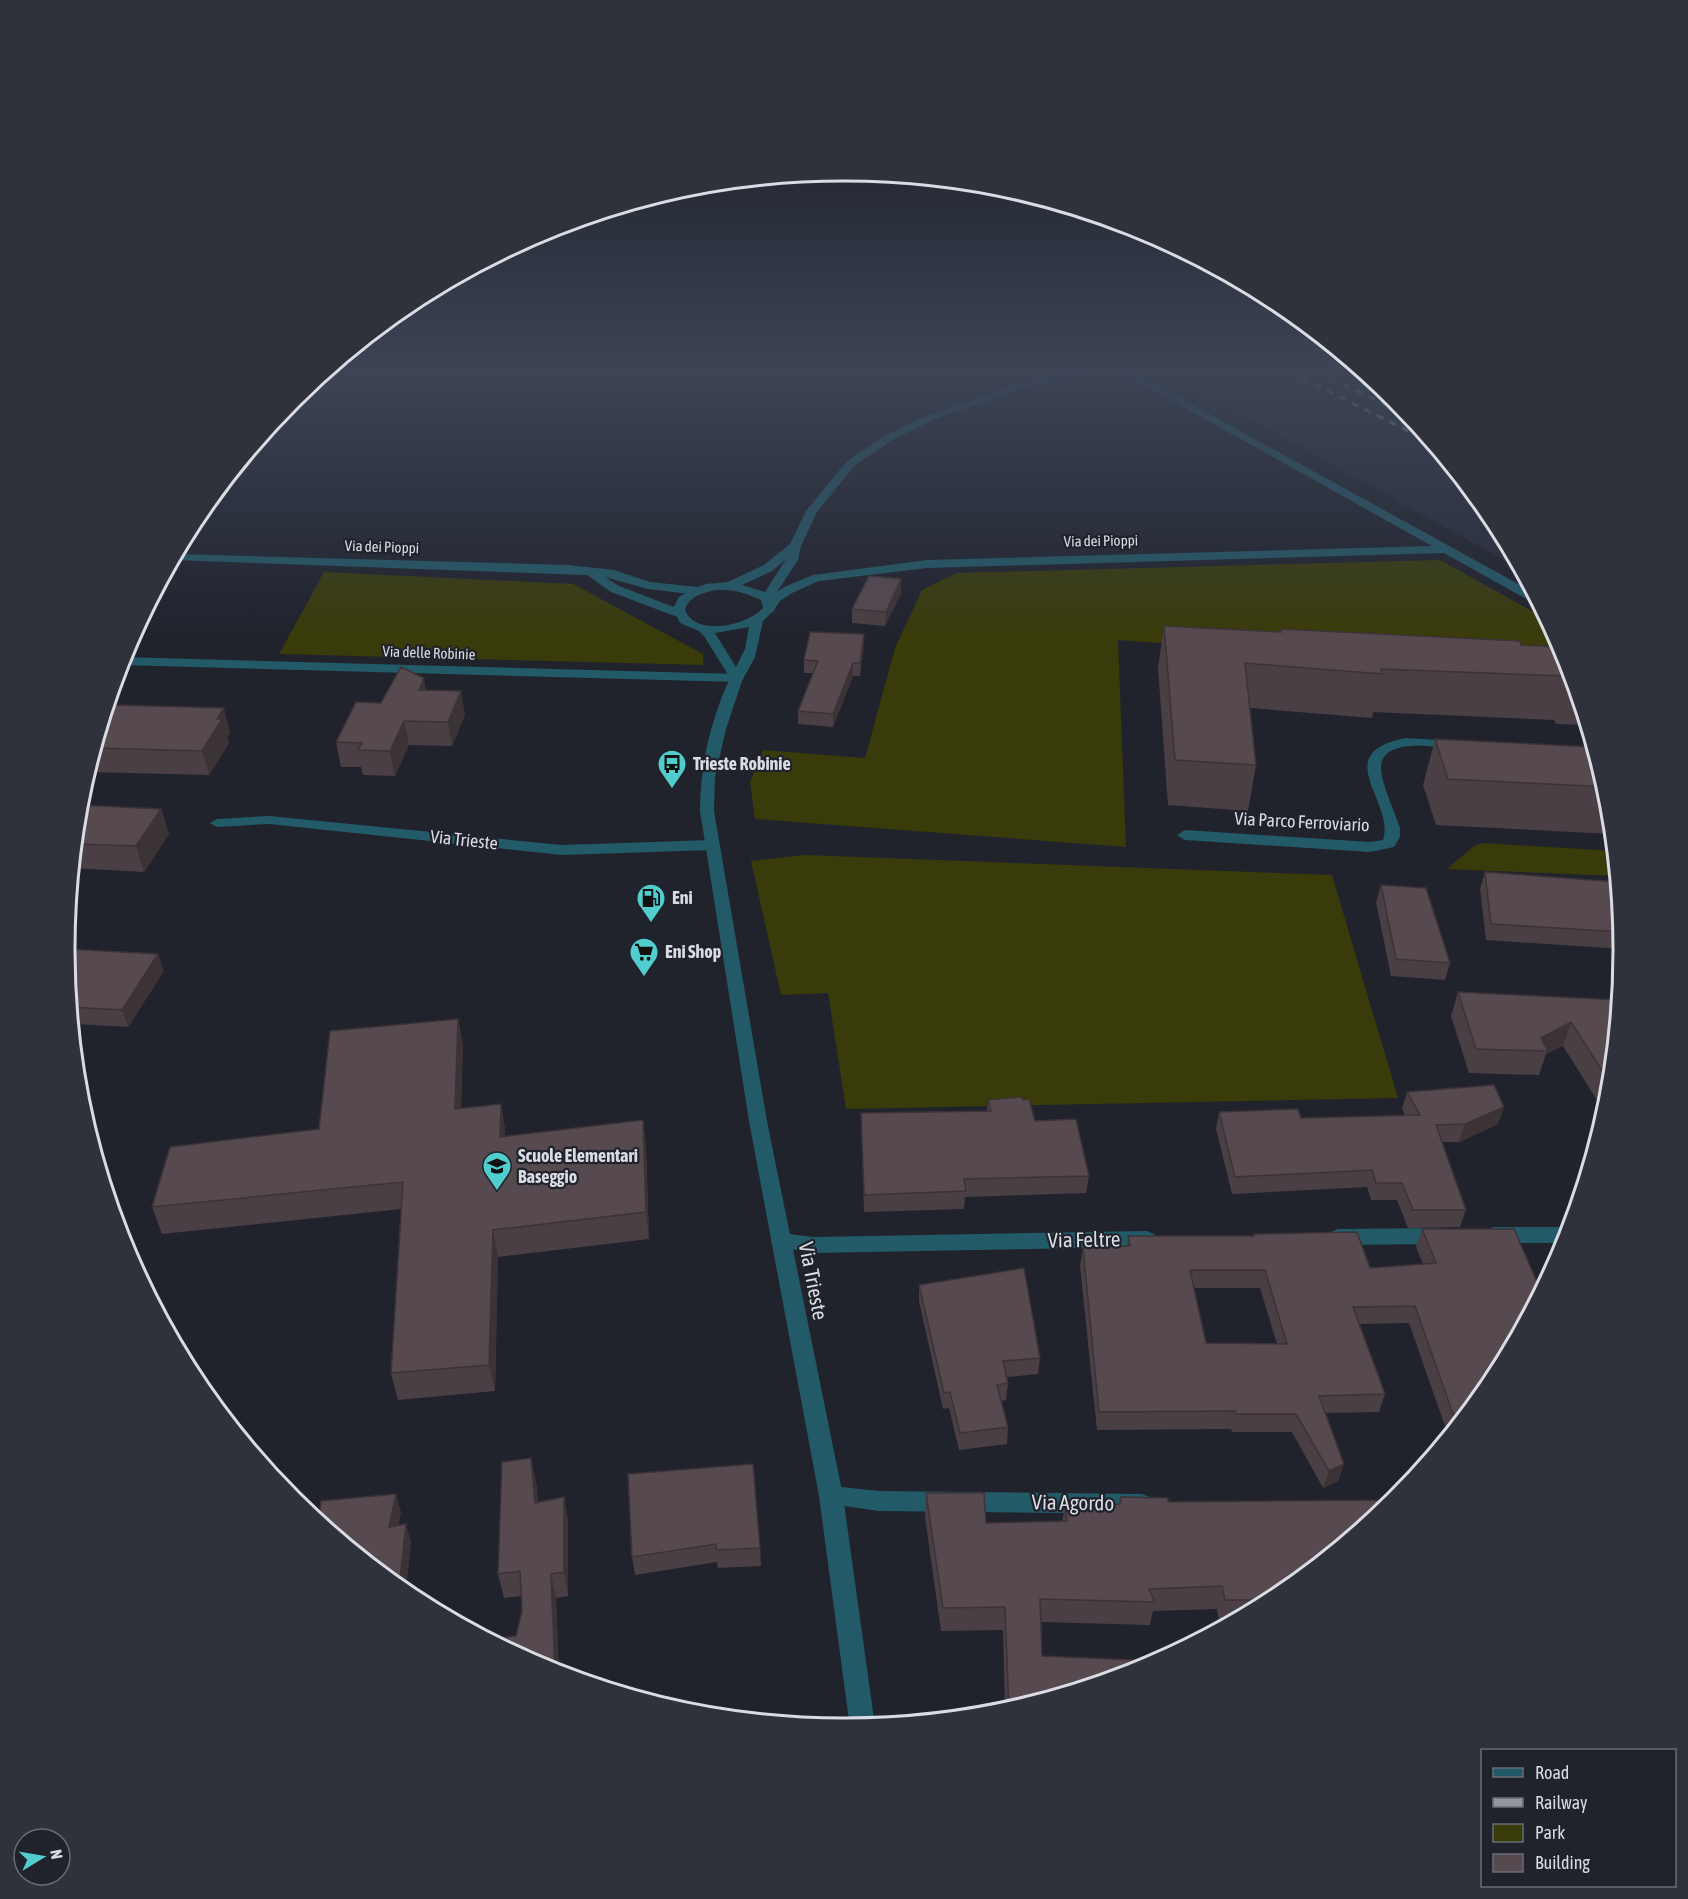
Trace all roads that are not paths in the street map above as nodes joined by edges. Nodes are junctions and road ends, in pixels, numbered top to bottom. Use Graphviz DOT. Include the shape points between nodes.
graph roads {
  1 [pos="855,461"];
  2 [pos="1286,461"];
  3 [pos="1446,549"];
  4 [pos="183,557"];
  5 [pos="786,559"];
  6 [pos="588,571"];
  7 [pos="728,586"];
  8 [pos="698,591"];
  9 [pos="1525,593"];
  10 [pos="768,603"];
  11 [pos="680,614"];
  12 [pos="757,622"];
  13 [pos="702,627"];
  14 [pos="132,661"];
  15 [pos="737,678"];
  16 [pos="1468,745"];
  17 [pos="217,823"];
  18 [pos="1185,835"];
  19 [pos="712,845"];
  20 [pos="1557,1235"];
  21 [pos="1319,1238"];
  22 [pos="1164,1239"];
  23 [pos="781,1241"];
  24 [pos="831,1496"];
  25 [pos="1163,1504"];
  26 [pos="861,1718"];
  1 -- 5 [label="street" via="812,511"];
  2 -- 3 [label="street"];
  3 -- 9 [label="street"];
  3 -- 10 [label="street, Via dei Pioppi" via="928,564 817,578"];
  4 -- 6 [label="street, Via dei Pioppi"];
  5 -- 7 [label="street"];
  5 -- 10 [label="street"];
  6 -- 8 [label="street, Via dei Pioppi" via="648,585"];
  6 -- 11 [label="street" via="615,589"];
  7 -- 8 [label="street"];
  7 -- 10 [label="street" via="750,590"];
  8 -- 11 [label="street" via="684,598 679,605"];
  10 -- 12 [label="street"];
  11 -- 13 [label="street" via="691,624"];
  12 -- 13 [label="street" via="731,629"];
  12 -- 15 [label="street, Via Trieste" via="745,668"];
  13 -- 15 [label="street" via="716,639"];
  14 -- 15 [label="street, Via delle Robinie"];
  15 -- 19 [label="street, Via Trieste" via="713,746 706,784"];
  16 -- 18 [label="street, Via Parco Ferroviario" via="1401,742 1379,752 1374,770 1392,828 1389,844 1370,847"];
  17 -- 19 [label="street, Via Trieste" via="269,820 562,850"];
  19 -- 23 [label="street, Via Trieste"];
  20 -- 21 [label="street"];
  22 -- 23 [label="street, Via Feltre" via="814,1245"];
  23 -- 24 [label="street, Via Trieste"];
  24 -- 25 [label="street, Via Agordo" via="879,1501"];
  24 -- 26 [label="street, Via Trieste"];
}
